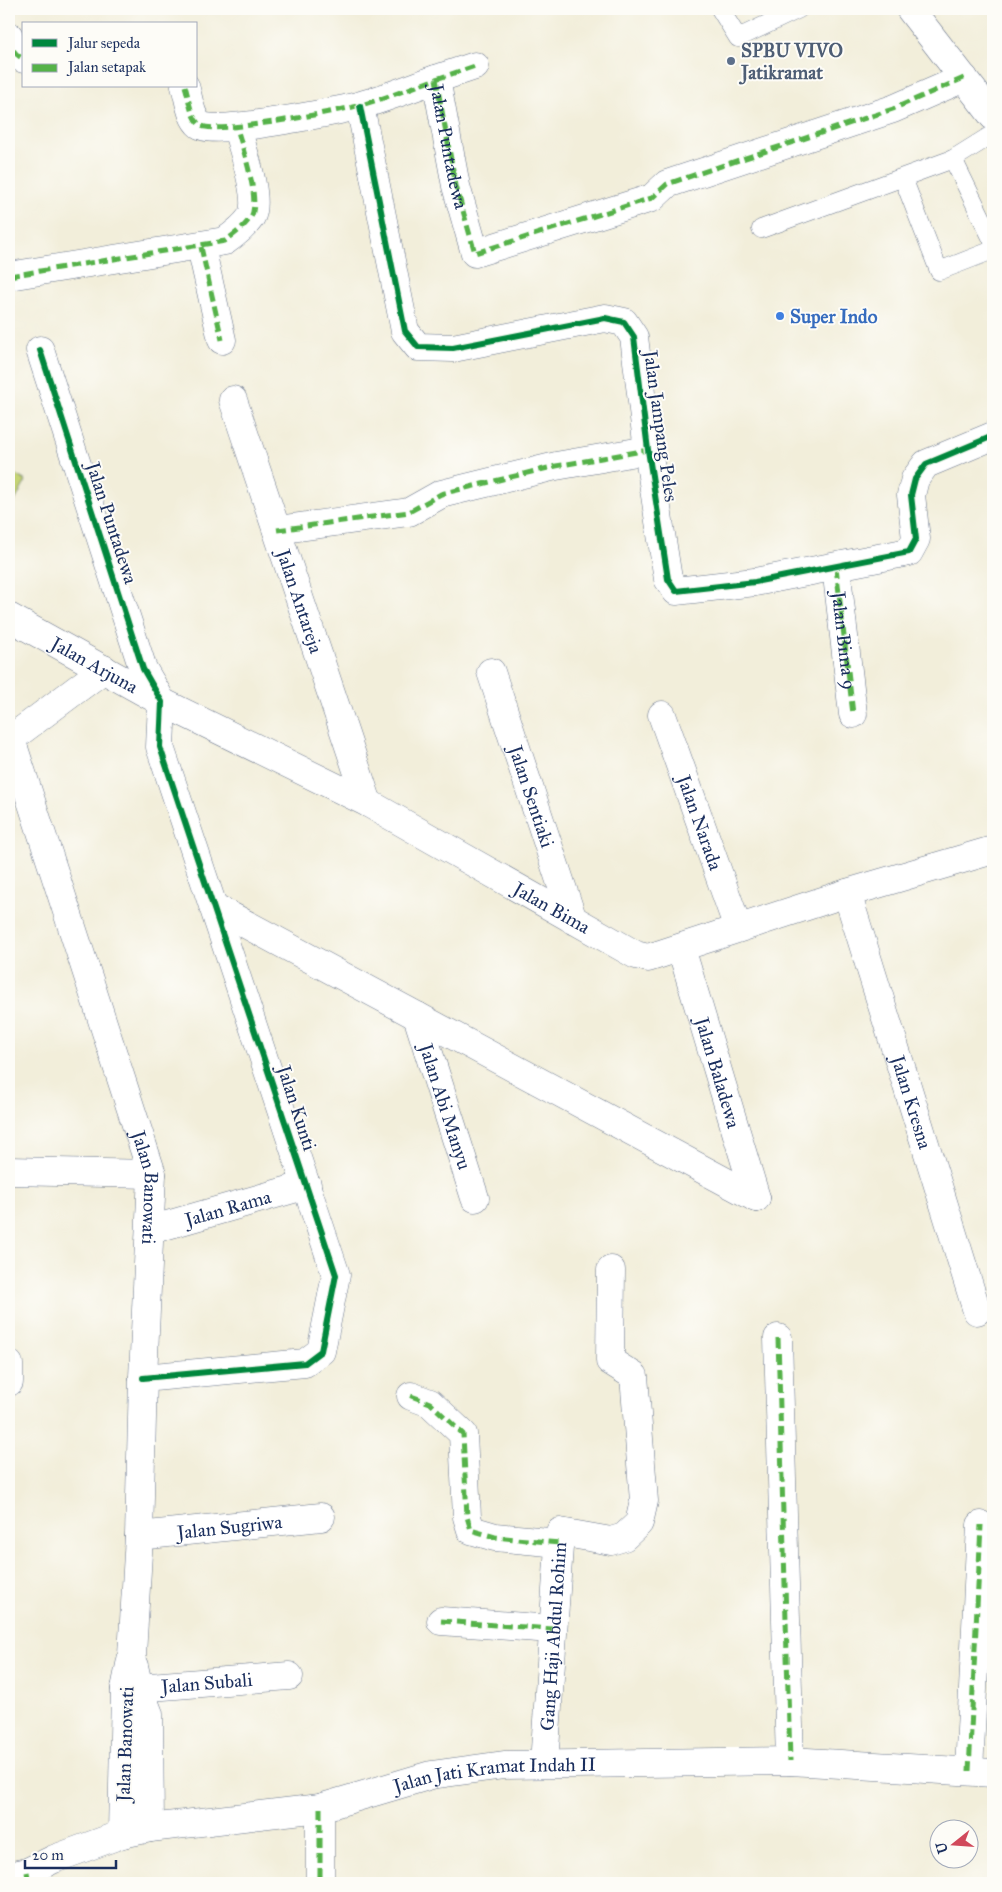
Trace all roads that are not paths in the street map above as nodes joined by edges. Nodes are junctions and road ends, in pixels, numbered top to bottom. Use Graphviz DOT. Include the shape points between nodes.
graph roads {
  1 [pos="720,9"];
  2 [pos="799,9"];
  3 [pos="910,9"];
  4 [pos="9,36"];
  5 [pos="22,58"];
  6 [pos="475,66"];
  7 [pos="964,78"];
  8 [pos="436,80"];
  9 [pos="186,88"];
  10 [pos="360,106"];
  11 [pos="993,116"];
  12 [pos="237,128"];
  13 [pos="993,134"];
  14 [pos="954,159"];
  15 [pos="903,178"];
  16 [pos="761,228"];
  17 [pos="993,241"];
  18 [pos="200,247"];
  19 [pos="993,250"];
  20 [pos="9,276"];
  21 [pos="222,340"];
  22 [pos="40,350"];
  23 [pos="233,400"];
  24 [pos="993,436"];
  25 [pos="648,450"];
  26 [pos="277,530"];
  27 [pos="836,567"];
  28 [pos="9,617"];
  29 [pos="9,638"];
  30 [pos="491,672"];
  31 [pos="97,675"];
  32 [pos="136,687"];
  33 [pos="162,702"];
  34 [pos="853,714"];
  35 [pos="662,715"];
  36 [pos="10,740"];
  37 [pos="368,803"];
  38 [pos="993,850"];
  39 [pos="847,893"];
  40 [pos="214,907"];
  41 [pos="573,920"];
  42 [pos="738,928"];
  43 [pos="680,948"];
  44 [pos="417,1016"];
  45 [pos="9,1171"];
  46 [pos="152,1174"];
  47 [pos="307,1185"];
  48 [pos="475,1198"];
  49 [pos="150,1230"];
  50 [pos="611,1270"];
  51 [pos="977,1311"];
  52 [pos="778,1338"];
  53 [pos="9,1364"];
  54 [pos="143,1378"];
  55 [pos="9,1382"];
  56 [pos="411,1396"];
  57 [pos="321,1517"];
  58 [pos="981,1525"];
  59 [pos="139,1536"];
  60 [pos="559,1544"];
  61 [pos="441,1620"];
  62 [pos="552,1629"];
  63 [pos="289,1676"];
  64 [pos="132,1689"];
  65 [pos="790,1760"];
  66 [pos="544,1764"];
  67 [pos="981,1772"];
  68 [pos="320,1808"];
  69 [pos="150,1828"];
  70 [pos="122,1834"];
  71 [pos="22,1877"];
  72 [pos="320,1883"];
  1 -- 2 [label="lane" via="738,38"];
  3 -- 7 [label="street"];
  4 -- 5 [label="street" via="10,45"];
  6 -- 8 [label="street"];
  7 -- 8 [label="street, Jalan Puntadewa" via="893,109 667,184 652,198 475,253 456,186"];
  7 -- 11 [label="street"];
  8 -- 10 [label="street, Jalan Puntadewa"];
  9 -- 12 [label="street, Jalan Puntadewa" via="194,118 201,126"];
  10 -- 12 [label="street, Jalan Puntadewa"];
  10 -- 25 [label="street, Jalan Jampang Peles" via="405,331 418,347 453,348 605,318 624,322 634,337"];
  12 -- 18 [label="street" via="254,199 252,215 239,231 225,241"];
  13 -- 14 [label="lane"];
  14 -- 15 [label="lane"];
  14 -- 17 [label="lane"];
  15 -- 16 [label="lane"];
  15 -- 19 [label="lane" via="940,271"];
  18 -- 20 [label="street"];
  18 -- 21 [label="street"];
  22 -- 33 [label="street, Jalan Puntadewa" via="144,669"];
  23 -- 26 [label="street, Jalan Antareja"];
  24 -- 27 [label="street, Jalan Jampang Peles" via="926,464 915,479 911,495 916,539 909,552"];
  25 -- 26 [label="street" via="556,466 441,494 408,512"];
  25 -- 27 [label="street, Jalan Jampang Peles" via="668,579 676,590 755,582"];
  26 -- 37 [label="street, Jalan Antareja"];
  27 -- 34 [label="street, Jalan Bima 9"];
  28 -- 31 [label="street, Jalan Arjuna"];
  29 -- 31 [label="street, Jalan Arjuna"];
  30 -- 41 [label="street, Jalan Sentiaki"];
  31 -- 32 [label="street, Jalan Arjuna"];
  31 -- 36 [label="street"];
  32 -- 33 [label="street, Jalan Bima"];
  33 -- 37 [label="street, Jalan Bima"];
  33 -- 40 [label="street, Jalan Kunti" via="160,747"];
  35 -- 42 [label="street, Jalan Narada"];
  36 -- 46 [label="street, Jalan Banowati"];
  37 -- 41 [label="street, Jalan Bima"];
  38 -- 39 [label="street, Jalan Bima"];
  39 -- 42 [label="street, Jalan Bima"];
  39 -- 51 [label="street, Jalan Kresna"];
  40 -- 44 [label="street"];
  40 -- 47 [label="street, Jalan Kunti"];
  41 -- 43 [label="street, Jalan Bima" via="636,955 648,958"];
  42 -- 43 [label="street, Jalan Bima"];
  43 -- 44 [label="street, Jalan Baladewa" via="756,1198"];
  44 -- 48 [label="street, Jalan Abi Manyu"];
  45 -- 46 [label="street"];
  46 -- 49 [label="street, Jalan Banowati"];
  47 -- 49 [label="street, Jalan Rama"];
  47 -- 54 [label="street, Jalan Kunti" via="336,1275 321,1351 305,1363"];
  49 -- 54 [label="street, Jalan Banowati"];
  50 -- 60 [label="street, Gang Haji Abdul Rohim" via="610,1360 634,1376 644,1501 639,1523 624,1537 610,1542 560,1532"];
  52 -- 65 [label="street"];
  53 -- 55 [label="street"];
  54 -- 59 [label="street, Jalan Banowati"];
  56 -- 60 [label="street" via="430,1403 463,1434 467,1516 471,1530 495,1537"];
  57 -- 59 [label="street, Jalan Sugriwa"];
  58 -- 67 [label="street"];
  59 -- 64 [label="street, Jalan Banowati"];
  60 -- 62 [label="street, Gang Haji Abdul Rohim"];
  61 -- 62 [label="street"];
  62 -- 66 [label="street, Gang Haji Abdul Rohim"];
  63 -- 64 [label="street, Jalan Subali"];
  64 -- 69 [label="street, Jalan Banowati" via="149,1714"];
  64 -- 70 [label="street, Jalan Banowati"];
  65 -- 66 [label="street, Jalan Jati Kramat Indah II"];
  65 -- 67 [label="street, Jalan Jati Kramat Indah II"];
  66 -- 68 [label="street, Jalan Jati Kramat Indah II" via="504,1765 431,1776"];
  68 -- 69 [label="street, Jalan Jati Kramat Indah II"];
  68 -- 72 [label="street"];
  69 -- 70 [label="street, Jalan Jati Kramat Indah II"];
  70 -- 71 [label="street, Jalan Jati Kramat Indah II" via="54,1858"];
}
